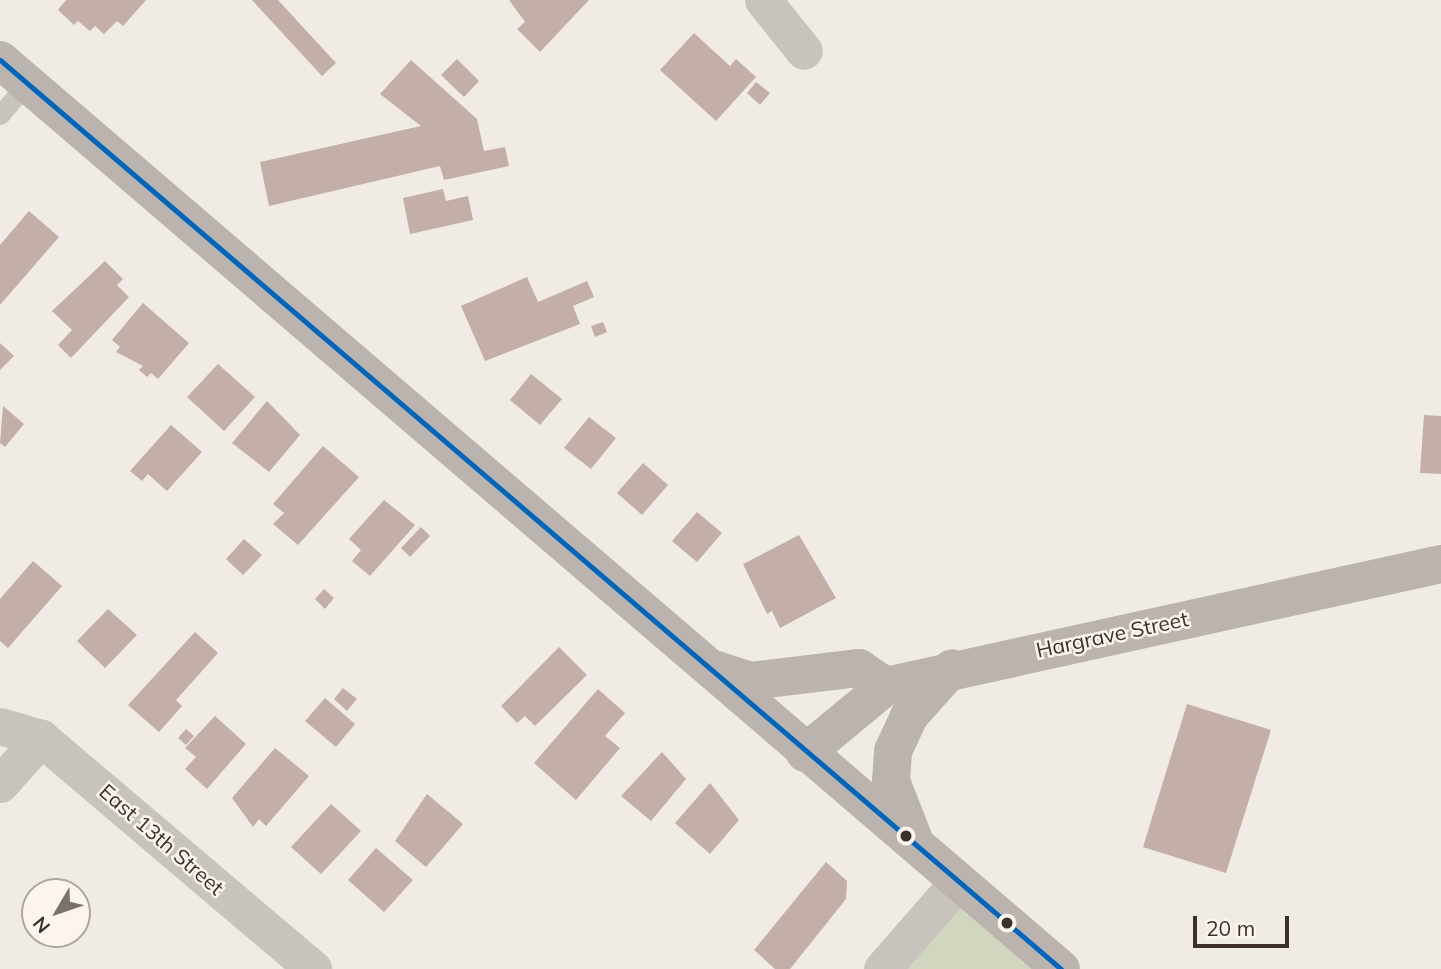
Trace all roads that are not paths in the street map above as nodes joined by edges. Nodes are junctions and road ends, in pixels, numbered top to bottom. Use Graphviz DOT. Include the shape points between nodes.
graph roads {
  1 [pos="763,0"];
  2 [pos="804,51"];
  3 [pos="13,72"];
  4 [pos="0,115"];
  5 [pos="1441,564"];
  6 [pos="709,667"];
  7 [pos="952,668"];
  8 [pos="886,686"];
  9 [pos="0,726"];
  10 [pos="41,738"];
  11 [pos="805,753"];
  12 [pos="0,784"];
  13 [pos="918,848"];
  14 [pos="958,882"];
  15 [pos="313,969"];
  16 [pos="881,969"];
  17 [pos="1060,969"];
  1 -- 2 [label="street"];
  3 -- 4 [label="lane"];
  3 -- 6 [label="street"];
  5 -- 7 [label="street, Hargrave Street"];
  6 -- 8 [label="street" via="750,681 859,667"];
  6 -- 11 [label="street"];
  7 -- 8 [label="street, Hargrave Street"];
  7 -- 13 [label="street" via="909,716 893,751 891,781"];
  8 -- 11 [label="street, Hargrave Street"];
  9 -- 10 [label="street, East 13th Street"];
  10 -- 12 [label="street"];
  10 -- 15 [label="street, East 13th Street"];
  11 -- 13 [label="street"];
  13 -- 14 [label="street"];
  14 -- 16 [label="street"];
  14 -- 17 [label="street"];
}
